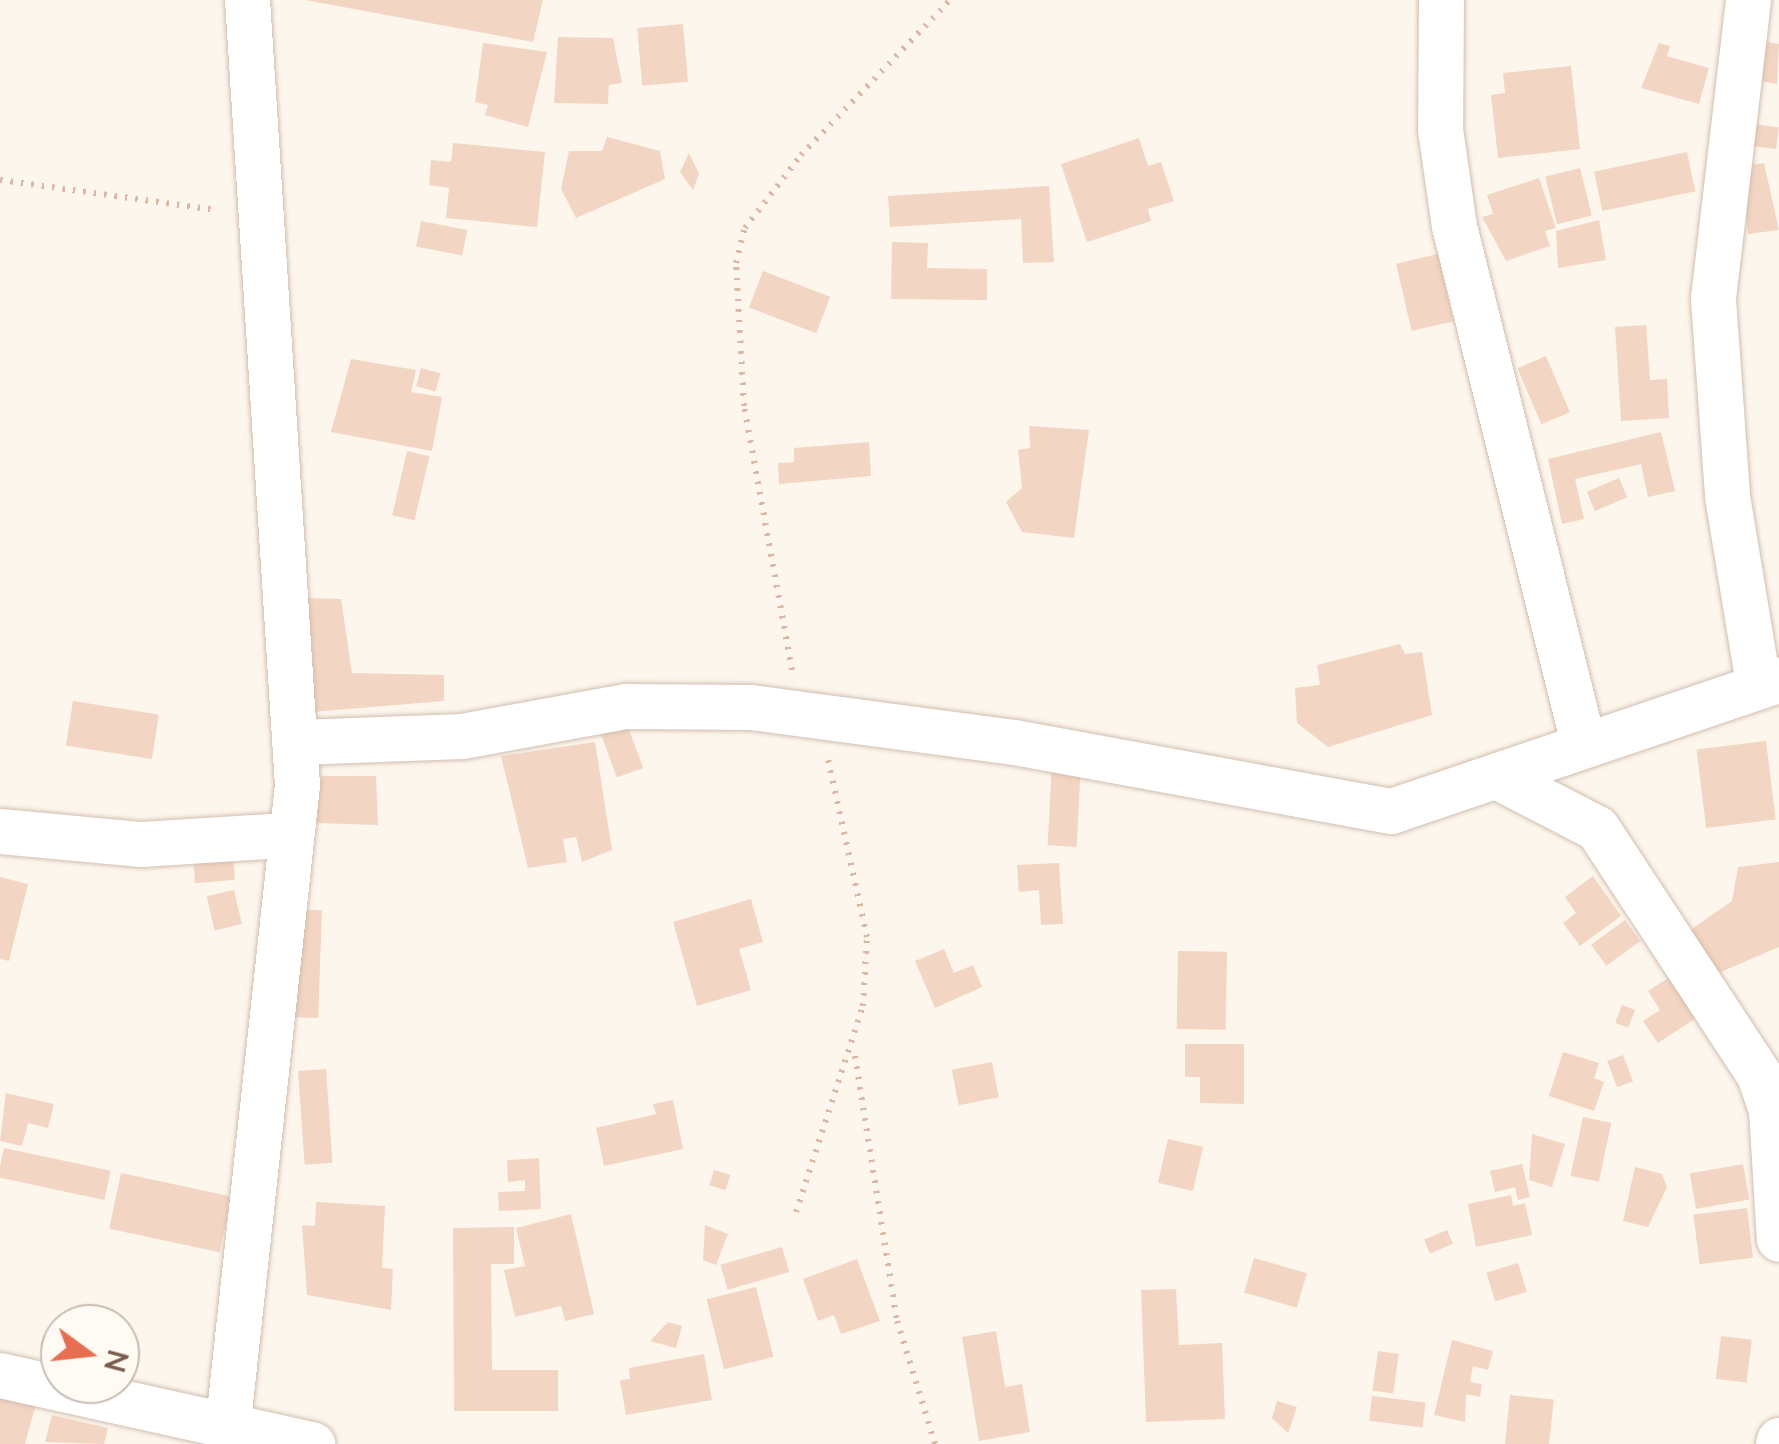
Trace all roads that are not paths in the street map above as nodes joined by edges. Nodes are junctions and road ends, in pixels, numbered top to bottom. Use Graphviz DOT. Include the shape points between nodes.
graph roads {
  1 [pos="247,0"];
  2 [pos="1441,0"];
  3 [pos="1748,0"];
  4 [pos="1769,682"];
  5 [pos="1582,740"];
  6 [pos="297,742"];
  7 [pos="1498,776"];
  8 [pos="0,830"];
  9 [pos="286,836"];
  10 [pos="1779,1238"];
  11 [pos="0,1375"];
  12 [pos="227,1430"];
  13 [pos="312,1444"];
  1 -- 6 [label="street"];
  2 -- 5 [label="street" via="1440,128 1454,226"];
  3 -- 4 [label="street" via="1713,299 1727,496"];
  4 -- 5 [label="street"];
  5 -- 7 [label="street"];
  6 -- 7 [label="street" via="462,736 667,703 1032,745 1358,808 1447,800"];
  6 -- 9 [label="street"];
  7 -- 10 [label="street" via="1597,828 1759,1075 1771,1110"];
  8 -- 9 [label="street" via="141,844"];
  9 -- 12 [label="street"];
  11 -- 12 [label="street"];
  12 -- 13 [label="street"];
}
